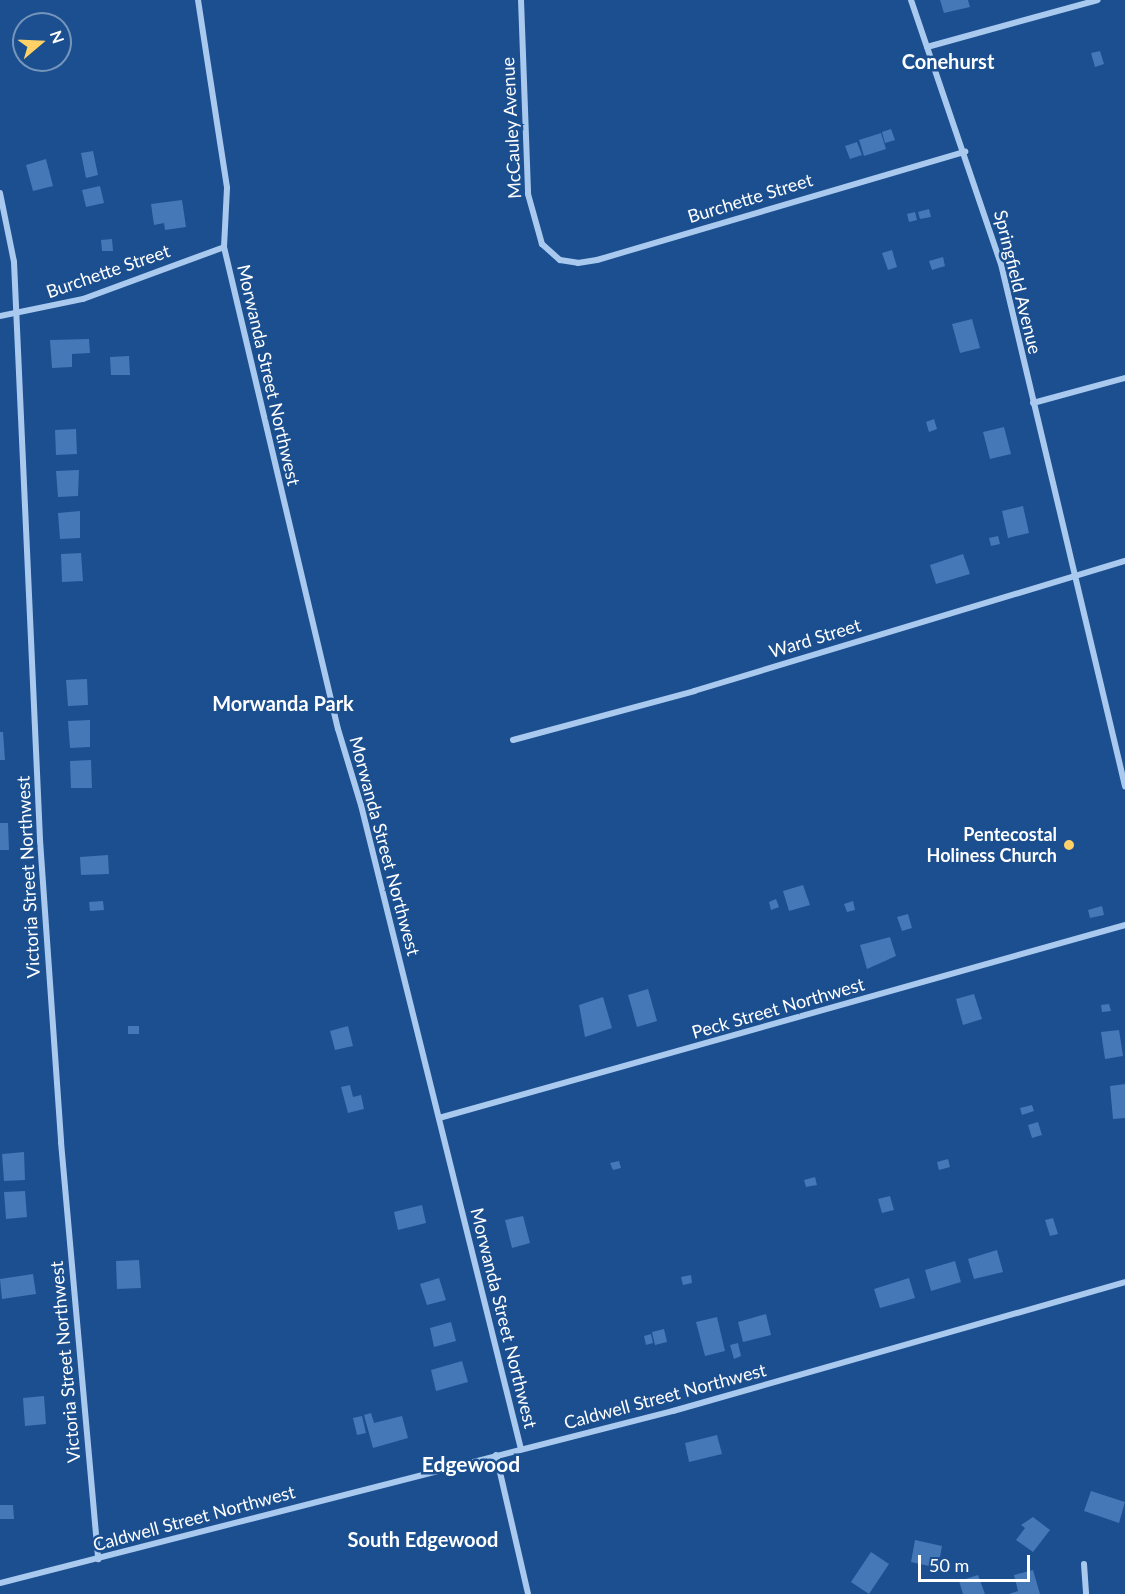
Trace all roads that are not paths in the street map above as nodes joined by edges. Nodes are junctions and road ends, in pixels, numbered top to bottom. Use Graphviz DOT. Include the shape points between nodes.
graph roads {
  1 [pos="198,0"];
  2 [pos="521,0"];
  3 [pos="911,0"];
  4 [pos="1098,0"];
  5 [pos="927,47"];
  6 [pos="965,152"];
  7 [pos="0,193"];
  8 [pos="224,247"];
  9 [pos="548,250"];
  10 [pos="17,315"];
  11 [pos="0,316"];
  12 [pos="1125,378"];
  13 [pos="1033,403"];
  14 [pos="1125,561"];
  15 [pos="1076,577"];
  16 [pos="513,740"];
  17 [pos="1125,786"];
  18 [pos="1125,925"];
  19 [pos="439,1118"];
  20 [pos="1125,1282"];
  21 [pos="521,1449"];
  22 [pos="496,1455"];
  23 [pos="98,1559"];
  24 [pos="1084,1564"];
  25 [pos="0,1583"];
  26 [pos="528,1594"];
  27 [pos="1086,1594"];
  1 -- 8 [label="street, Morwanda Street Northwest" via="227,188"];
  2 -- 9 [label="street, McCauley Avenue" via="526,173 538,234"];
  3 -- 5 [label="street, Springfield Avenue"];
  4 -- 5 [label="street"];
  5 -- 6 [label="street, Springfield Avenue"];
  6 -- 9 [label="street, Burchette Street" via="597,260 569,262"];
  6 -- 13 [label="street, Springfield Avenue" via="1001,264"];
  7 -- 10 [label="street, Victoria Street Northwest" via="14,262"];
  8 -- 10 [label="street, Burchette Street" via="82,299"];
  8 -- 19 [label="street, Morwanda Street Northwest" via="338,729 361,805"];
  10 -- 11 [label="street, Burchette Street"];
  10 -- 23 [label="street, Victoria Street Northwest" via="19,428 44,899"];
  12 -- 13 [label="street"];
  13 -- 15 [label="street, Springfield Avenue"];
  14 -- 15 [label="street, Ward Street"];
  15 -- 16 [label="street, Ward Street"];
  15 -- 17 [label="street, Springfield Avenue"];
  18 -- 19 [label="street, Peck Street Northwest"];
  19 -- 21 [label="street, Morwanda Street Northwest"];
  20 -- 21 [label="street, Caldwell Street Northwest" via="673,1411"];
  21 -- 22 [label="street, Caldwell Street Northwest"];
  22 -- 23 [label="street, Caldwell Street Northwest"];
  22 -- 26 [label="street"];
  23 -- 25 [label="street, Caldwell Street Northwest"];
  24 -- 27 [label="street"];
}
